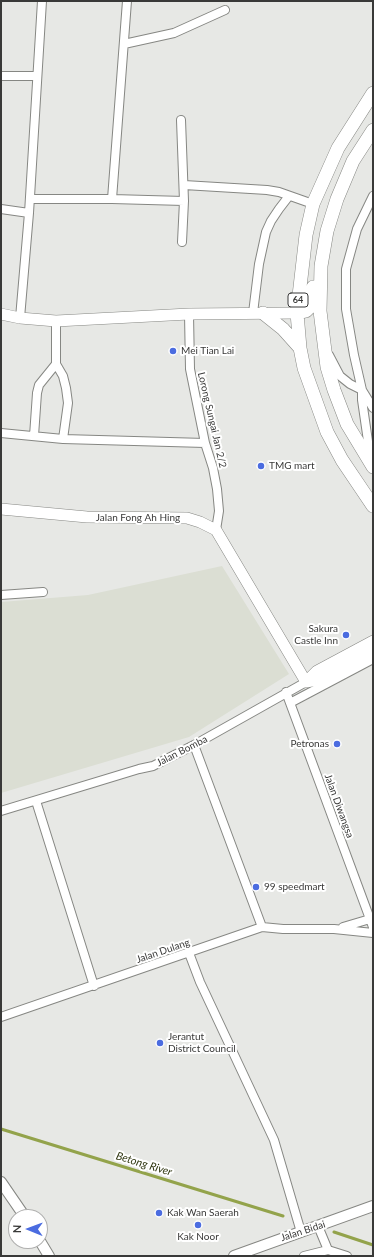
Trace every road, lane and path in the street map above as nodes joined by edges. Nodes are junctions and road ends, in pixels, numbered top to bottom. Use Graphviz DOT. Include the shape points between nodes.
graph roads {
  1 [pos="128,1"];
  2 [pos="41,3"];
  3 [pos="225,10"];
  4 [pos="124,44"];
  5 [pos="1,76"];
  6 [pos="37,76"];
  7 [pos="373,93"];
  8 [pos="181,120"];
  9 [pos="373,130"];
  10 [pos="184,185"];
  11 [pos="289,196"];
  12 [pos="373,196"];
  13 [pos="30,199"];
  14 [pos="112,199"];
  15 [pos="184,201"];
  16 [pos="313,204"];
  17 [pos="1,209"];
  18 [pos="30,212"];
  19 [pos="182,242"];
  20 [pos="325,246"];
  21 [pos="258,313"];
  22 [pos="297,313"];
  23 [pos="1,314"];
  24 [pos="190,314"];
  25 [pos="20,318"];
  26 [pos="56,321"];
  27 [pos="323,344"];
  28 [pos="300,348"];
  29 [pos="56,364"];
  30 [pos="362,390"];
  31 [pos="373,408"];
  32 [pos="1,433"];
  33 [pos="34,436"];
  34 [pos="63,439"];
  35 [pos="205,443"];
  36 [pos="372,465"];
  37 [pos="373,506"];
  38 [pos="1,509"];
  39 [pos="216,530"];
  40 [pos="43,592"];
  41 [pos="1,595"];
  42 [pos="373,641"];
  43 [pos="373,652"];
  44 [pos="373,659"];
  45 [pos="306,682"];
  46 [pos="286,692"];
  47 [pos="290,703"];
  48 [pos="194,745"];
  49 [pos="36,801"];
  50 [pos="1,811"];
  51 [pos="364,904"];
  52 [pos="373,908"];
  53 [pos="370,919"];
  54 [pos="262,927"];
  55 [pos="373,927"];
  56 [pos="334,929"];
  57 [pos="373,933"];
  58 [pos="189,953"];
  59 [pos="94,986"];
  60 [pos="1,1017"];
  61 [pos="1,1182"];
  62 [pos="373,1206"];
  63 [pos="20,1209"];
  64 [pos="318,1226"];
  65 [pos="301,1232"];
  66 [pos="328,1250"];
  67 [pos="234,1256"];
  68 [pos="304,1256"];
  69 [pos="347,1256"];
  1 -- 4 [label="street"];
  2 -- 6 [label="street"];
  3 -- 4 [label="street" via="174,33"];
  4 -- 14 [label="street"];
  5 -- 6 [label="street"];
  6 -- 13 [label="street"];
  7 -- 16 [label="main road, 64" via="338,148"];
  8 -- 10 [label="street"];
  9 -- 20 [label="main road, 64" via="353,161 337,199"];
  10 -- 11 [label="street" via="267,190"];
  10 -- 15 [label="street"];
  11 -- 16 [label="street"];
  11 -- 21 [label="street" via="271,220 266,232 259,264"];
  12 -- 30 [label="street" via="356,229 346,268 346,309"];
  13 -- 14 [label="street"];
  13 -- 18 [label="street"];
  14 -- 15 [label="street"];
  15 -- 19 [label="street"];
  16 -- 22 [label="main road, 64" via="305,242"];
  17 -- 18 [label="street"];
  18 -- 25 [label="street"];
  20 -- 22 [label="main road" via="320,248 315,259 310,308"];
  20 -- 27 [label="main road, 64" via="321,266 320,311"];
  21 -- 22 [label="main road"];
  21 -- 24 [label="main road"];
  21 -- 28 [label="main road" via="283,329"];
  22 -- 28 [label="main road, 64"];
  23 -- 25 [label="main road"];
  24 -- 26 [label="main road"];
  24 -- 35 [label="street, Lorong Sungai Jan 2/2" via="190,369"];
  25 -- 26 [label="main road"];
  26 -- 29 [label="street"];
  27 -- 30 [label="street" via="340,376"];
  27 -- 36 [label="main road, 64" via="327,367 347,424"];
  28 -- 37 [label="main road, 64" via="304,368 327,432 342,460"];
  29 -- 33 [label="street" via="39,385"];
  29 -- 34 [label="street" via="63,376 68,403"];
  30 -- 31 [label="street"];
  30 -- 36 [label="street"];
  32 -- 33 [label="street"];
  33 -- 34 [label="street"];
  34 -- 35 [label="street"];
  35 -- 39 [label="street, Lorong Sungai Jan 2/2" via="217,489 219,511"];
  38 -- 39 [label="main road, Jalan Fong Ah Hing" via="87,517 187,518"];
  39 -- 45 [label="main road"];
  40 -- 41 [label="street"];
  42 -- 45 [label="main road, Jalan Bomba" via="317,671"];
  43 -- 45 [label="main road, Jalan Bomba" via="322,679"];
  44 -- 47 [label="street"];
  45 -- 46 [label="street, Jalan Bomba"];
  46 -- 47 [label="street, Jalan Diwangsa"];
  46 -- 48 [label="street, Jalan Bomba"];
  47 -- 51 [label="street, Jalan Diwangsa"];
  48 -- 49 [label="street, Jalan Bomba" via="153,766"];
  48 -- 54 [label="street"];
  49 -- 50 [label="street, Jalan Bomba"];
  49 -- 59 [label="street"];
  51 -- 52 [label="street"];
  51 -- 53 [label="street, Jalan Diwangsa"];
  53 -- 55 [label="street, Jalan Diwangsa"];
  53 -- 56 [label="street, Jalan Dulang"];
  54 -- 56 [label="street, Jalan Dulang"];
  54 -- 58 [label="street, Jalan Dulang"];
  56 -- 57 [label="street, Jalan Dulang"];
  58 -- 59 [label="street, Jalan Dulang"];
  58 -- 65 [label="street" via="274,1140"];
  59 -- 60 [label="street, Jalan Dulang"];
  61 -- 63 [label="street"];
  62 -- 64 [label="street, Jalan Bidai"];
  64 -- 65 [label="street, Jalan Bidai"];
  64 -- 66 [label="street"];
  65 -- 67 [label="street, Jalan Bidai"];
  66 -- 68 [label="street"];
  66 -- 69 [label="street"];
}
